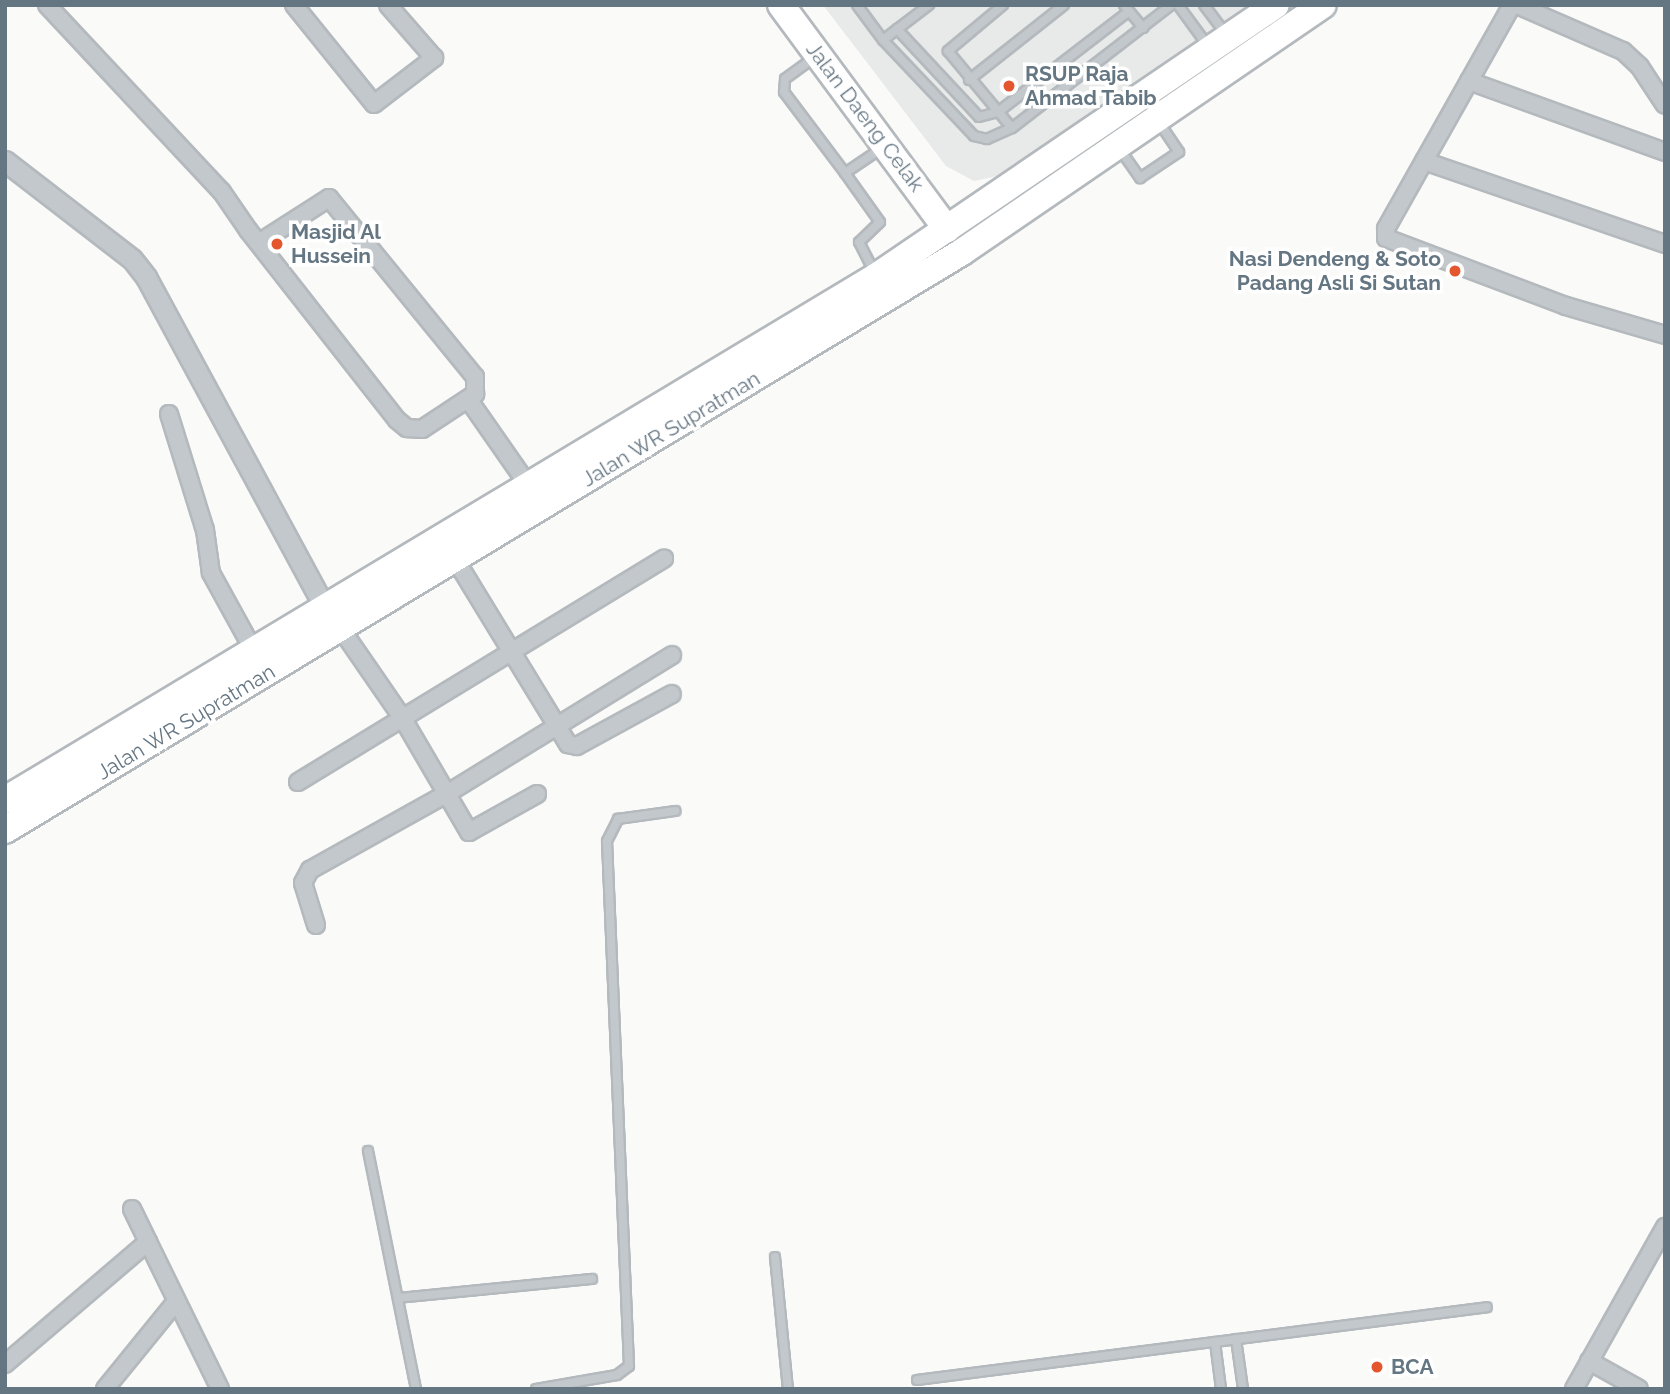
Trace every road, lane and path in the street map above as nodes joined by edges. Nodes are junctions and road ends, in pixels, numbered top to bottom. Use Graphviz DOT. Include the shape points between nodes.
graph roads {
  1 [pos="47,5"];
  2 [pos="294,5"];
  3 [pos="388,5"];
  4 [pos="781,5"];
  5 [pos="858,5"];
  6 [pos="929,5"];
  7 [pos="1003,5"];
  8 [pos="1064,5"];
  9 [pos="1171,5"];
  10 [pos="1178,5"];
  11 [pos="1204,5"];
  12 [pos="1276,5"];
  13 [pos="1323,5"];
  14 [pos="1514,5"];
  15 [pos="1127,8"];
  16 [pos="1143,27"];
  17 [pos="897,29"];
  18 [pos="883,40"];
  19 [pos="1219,42"];
  20 [pos="819,54"];
  21 [pos="969,80"];
  22 [pos="1469,81"];
  23 [pos="1665,105"];
  24 [pos="998,112"];
  25 [pos="1156,119"];
  26 [pos="1012,128"];
  27 [pos="887,144"];
  28 [pos="1117,146"];
  29 [pos="1665,152"];
  30 [pos="5,161"];
  31 [pos="1424,161"];
  32 [pos="845,173"];
  33 [pos="947,229"];
  34 [pos="259,243"];
  35 [pos="1665,244"];
  36 [pos="877,276"];
  37 [pos="1665,335"];
  38 [pos="468,399"];
  39 [pos="169,414"];
  40 [pos="530,488"];
  41 [pos="449,550"];
  42 [pos="664,559"];
  43 [pos="333,619"];
  44 [pos="514,650"];
  45 [pos="254,653"];
  46 [pos="672,655"];
  47 [pos="672,694"];
  48 [pos="403,719"];
  49 [pos="559,726"];
  50 [pos="298,782"];
  51 [pos="448,793"];
  52 [pos="537,794"];
  53 [pos="5,800"];
  54 [pos="675,811"];
  55 [pos="5,830"];
  56 [pos="316,925"];
  57 [pos="368,1151"];
  58 [pos="132,1209"];
  59 [pos="1665,1227"];
  60 [pos="148,1242"];
  61 [pos="775,1257"];
  62 [pos="592,1279"];
  63 [pos="398,1298"];
  64 [pos="175,1303"];
  65 [pos="1487,1307"];
  66 [pos="1236,1339"];
  67 [pos="1215,1342"];
  68 [pos="1589,1361"];
  69 [pos="5,1364"];
  70 [pos="917,1380"];
  71 [pos="216,1387"];
  72 [pos="105,1389"];
  73 [pos="416,1389"];
  74 [pos="536,1389"];
  75 [pos="788,1389"];
  76 [pos="1221,1389"];
  77 [pos="1243,1389"];
  78 [pos="1574,1389"];
  79 [pos="1639,1389"];
  1 -- 34 [label="street" via="222,192"];
  2 -- 3 [label="street" via="374,104 434,58"];
  4 -- 20 [label="highway, Jalan Daeng Celak"];
  5 -- 18 [label="lane"];
  6 -- 17 [label="lane"];
  7 -- 21 [label="lane" via="950,47 948,56"];
  8 -- 21 [label="lane"];
  9 -- 16 [label="lane"];
  10 -- 19 [label="lane"];
  11 -- 19 [label="lane"];
  12 -- 19 [label="highway, Jalan WR Supratman"];
  13 -- 25 [label="highway, Jalan WR Supratman"];
  14 -- 22 [label="street"];
  14 -- 23 [label="street" via="1623,51 1640,67"];
  15 -- 16 [label="lane"];
  15 -- 24 [label="lane"];
  16 -- 26 [label="lane"];
  17 -- 18 [label="lane"];
  17 -- 24 [label="lane" via="974,116"];
  18 -- 26 [label="lane" via="974,136 987,139"];
  19 -- 33 [label="highway, Jalan WR Supratman"];
  20 -- 27 [label="highway, Jalan Daeng Celak"];
  20 -- 32 [label="lane" via="783,85"];
  21 -- 24 [label="lane"];
  22 -- 29 [label="street"];
  22 -- 31 [label="street"];
  24 -- 26 [label="lane"];
  25 -- 28 [label="highway, Jalan WR Supratman"];
  25 -- 28 [label="lane" via="1178,152 1140,178"];
  27 -- 32 [label="lane"];
  27 -- 33 [label="highway, Jalan Daeng Celak"];
  28 -- 41 [label="highway, Jalan WR Supratman" via="961,252"];
  30 -- 43 [label="street" via="132,259 146,277"];
  31 -- 35 [label="street"];
  31 -- 37 [label="street" via="1385,229 1391,243 1566,306"];
  32 -- 36 [label="lane" via="880,222 859,242"];
  33 -- 36 [label="highway, Jalan WR Supratman"];
  34 -- 38 [label="street" via="407,428 422,429"];
  34 -- 38 [label="street" via="330,198 475,377 477,389"];
  36 -- 40 [label="highway, Jalan WR Supratman"];
  38 -- 40 [label="street"];
  39 -- 45 [label="street" via="205,530 211,573"];
  40 -- 41 [label="highway, Jalan WR Supratman"];
  41 -- 43 [label="highway, Jalan WR Supratman"];
  41 -- 44 [label="street"];
  42 -- 44 [label="street"];
  43 -- 45 [label="highway, Jalan WR Supratman"];
  43 -- 48 [label="street"];
  43 -- 55 [label="highway, Jalan WR Supratman"];
  44 -- 48 [label="street"];
  44 -- 49 [label="street"];
  45 -- 53 [label="highway, Jalan WR Supratman"];
  46 -- 49 [label="street"];
  47 -- 49 [label="street" via="577,746 568,744"];
  48 -- 50 [label="street"];
  48 -- 51 [label="street"];
  49 -- 51 [label="street"];
  51 -- 52 [label="street" via="469,832"];
  51 -- 56 [label="street" via="310,870 303,883"];
  54 -- 74 [label="lane" via="618,819 607,841 629,1366 617,1374"];
  57 -- 63 [label="lane"];
  58 -- 60 [label="street"];
  59 -- 68 [label="street"];
  60 -- 64 [label="street"];
  60 -- 69 [label="street"];
  61 -- 75 [label="lane"];
  62 -- 63 [label="lane"];
  63 -- 73 [label="lane"];
  64 -- 71 [label="street"];
  64 -- 72 [label="street"];
  65 -- 66 [label="lane"];
  66 -- 67 [label="lane"];
  66 -- 77 [label="lane"];
  67 -- 70 [label="lane"];
  67 -- 76 [label="lane"];
  68 -- 78 [label="street"];
  68 -- 79 [label="street"];
}
